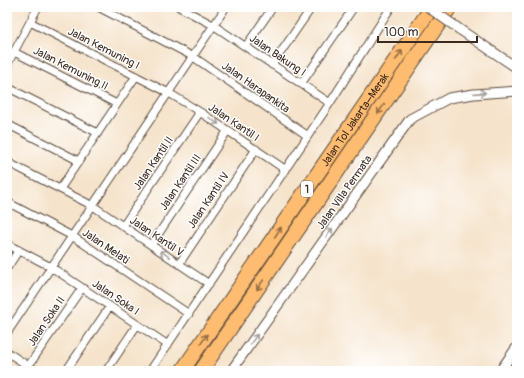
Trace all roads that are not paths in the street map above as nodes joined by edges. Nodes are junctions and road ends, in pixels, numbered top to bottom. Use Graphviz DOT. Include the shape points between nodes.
graph roads {
  1 [pos="38,7"];
  2 [pos="98,7"];
  3 [pos="182,7"];
  4 [pos="226,7"];
  5 [pos="273,7"];
  6 [pos="312,7"];
  7 [pos="354,7"];
  8 [pos="391,7"];
  9 [pos="428,7"];
  10 [pos="432,7"];
  11 [pos="450,7"];
  12 [pos="30,22"];
  13 [pos="213,25"];
  14 [pos="246,46"];
  15 [pos="14,52"];
  16 [pos="192,56"];
  17 [pos="272,64"];
  18 [pos="7,65"];
  19 [pos="517,68"];
  20 [pos="136,76"];
  21 [pos="301,84"];
  22 [pos="7,87"];
  23 [pos="517,91"];
  24 [pos="169,93"];
  25 [pos="330,103"];
  26 [pos="117,104"];
  27 [pos="200,112"];
  28 [pos="7,124"];
  29 [pos="228,130"];
  30 [pos="98,133"];
  31 [pos="308,136"];
  32 [pos="256,149"];
  33 [pos="79,161"];
  34 [pos="7,162"];
  35 [pos="286,170"];
  36 [pos="60,188"];
  37 [pos="7,202"];
  38 [pos="93,206"];
  39 [pos="123,226"];
  40 [pos="72,236"];
  41 [pos="7,244"];
  42 [pos="151,245"];
  43 [pos="19,250"];
  44 [pos="179,264"];
  45 [pos="51,267"];
  46 [pos="7,268"];
  47 [pos="209,284"];
  48 [pos="82,288"];
  49 [pos="110,306"];
  50 [pos="188,314"];
  51 [pos="137,325"];
  52 [pos="7,333"];
  53 [pos="168,345"];
  54 [pos="517,347"];
  55 [pos="7,352"];
  56 [pos="517,366"];
  57 [pos="27,368"];
  58 [pos="36,371"];
  59 [pos="66,371"];
  60 [pos="106,371"];
  61 [pos="150,371"];
  62 [pos="182,371"];
  63 [pos="201,371"];
  64 [pos="231,371"];
  65 [pos="500,371"];
  66 [pos="514,371"];
  1 -- 12 [label="street"];
  2 -- 16 [label="street, Jalan Harapankita"];
  3 -- 13 [label="street, Jalan Bakung I"];
  4 -- 13 [label="street"];
  5 -- 14 [label="street"];
  6 -- 17 [label="street"];
  7 -- 21 [label="street"];
  8 -- 25 [label="street"];
  9 -- 19 [label="street, bridge"];
  62 -- 10 [label="highway, Jalan Tol Jakarta–Merak / 1, one-way"];
  11 -- 63 [label="highway, Jalan Tol Jakarta–Merak / 1, one-way"];
  12 -- 15 [label="street"];
  12 -- 20 [label="street, Jalan Kemuning I"];
  13 -- 14 [label="street, Jalan Bakung I"];
  13 -- 16 [label="street"];
  14 -- 17 [label="street, Jalan Bakung I"];
  15 -- 18 [label="street"];
  15 -- 26 [label="street, Jalan Kemuning II"];
  16 -- 24 [label="street"];
  16 -- 31 [label="street, Jalan Harapankita"];
  17 -- 21 [label="street, Jalan Bakung I"];
  20 -- 24 [label="street, Jalan Kemuning I"];
  20 -- 26 [label="street"];
  21 -- 25 [label="street, Jalan Bakung I"];
  22 -- 30 [label="street"];
  64 -- 23 [label="street, Jalan Villa Permata, one-way" via="410,119 449,98"];
  24 -- 27 [label="street, Jalan Kantil I"];
  24 -- 38 [label="street"];
  25 -- 31 [label="street"];
  26 -- 30 [label="street"];
  27 -- 29 [label="street, Jalan Kantil I, one-way"];
  27 -- 39 [label="street, Jalan Kantil II"];
  28 -- 33 [label="street"];
  29 -- 32 [label="street, Jalan Kantil I"];
  29 -- 42 [label="street, Jalan Kantil III"];
  30 -- 33 [label="street"];
  31 -- 35 [label="street"];
  32 -- 35 [label="street, Jalan Kantil I"];
  32 -- 44 [label="street, Jalan Kantil IV"];
  33 -- 36 [label="street"];
  34 -- 36 [label="street, Jalan Kantil V"];
  35 -- 47 [label="street"];
  36 -- 38 [label="street, Jalan Kantil V"];
  37 -- 40 [label="street, Jalan Melati"];
  38 -- 39 [label="street, Jalan Kantil V"];
  38 -- 40 [label="street"];
  39 -- 42 [label="street, Jalan Kantil V"];
  40 -- 45 [label="street"];
  40 -- 50 [label="street, Jalan Melati"];
  41 -- 43 [label="street, Jalan Soka I"];
  44 -- 42 [label="street, Jalan Kantil V, one-way"];
  43 -- 45 [label="street, Jalan Soka I"];
  43 -- 46 [label="street"];
  44 -- 47 [label="street, Jalan Kantil V"];
  45 -- 48 [label="street, Jalan Soka I"];
  45 -- 52 [label="street"];
  47 -- 50 [label="street"];
  48 -- 49 [label="street, Jalan Soka I"];
  48 -- 57 [label="street, Jalan Soka II"];
  49 -- 51 [label="street, Jalan Soka I"];
  49 -- 59 [label="street"];
  50 -- 53 [label="street"];
  51 -- 53 [label="street, Jalan Soka I"];
  51 -- 60 [label="street"];
  53 -- 61 [label="street"];
  54 -- 65 [label="street"];
  55 -- 57 [label="street"];
  56 -- 66 [label="street"];
  57 -- 58 [label="street"];
}
